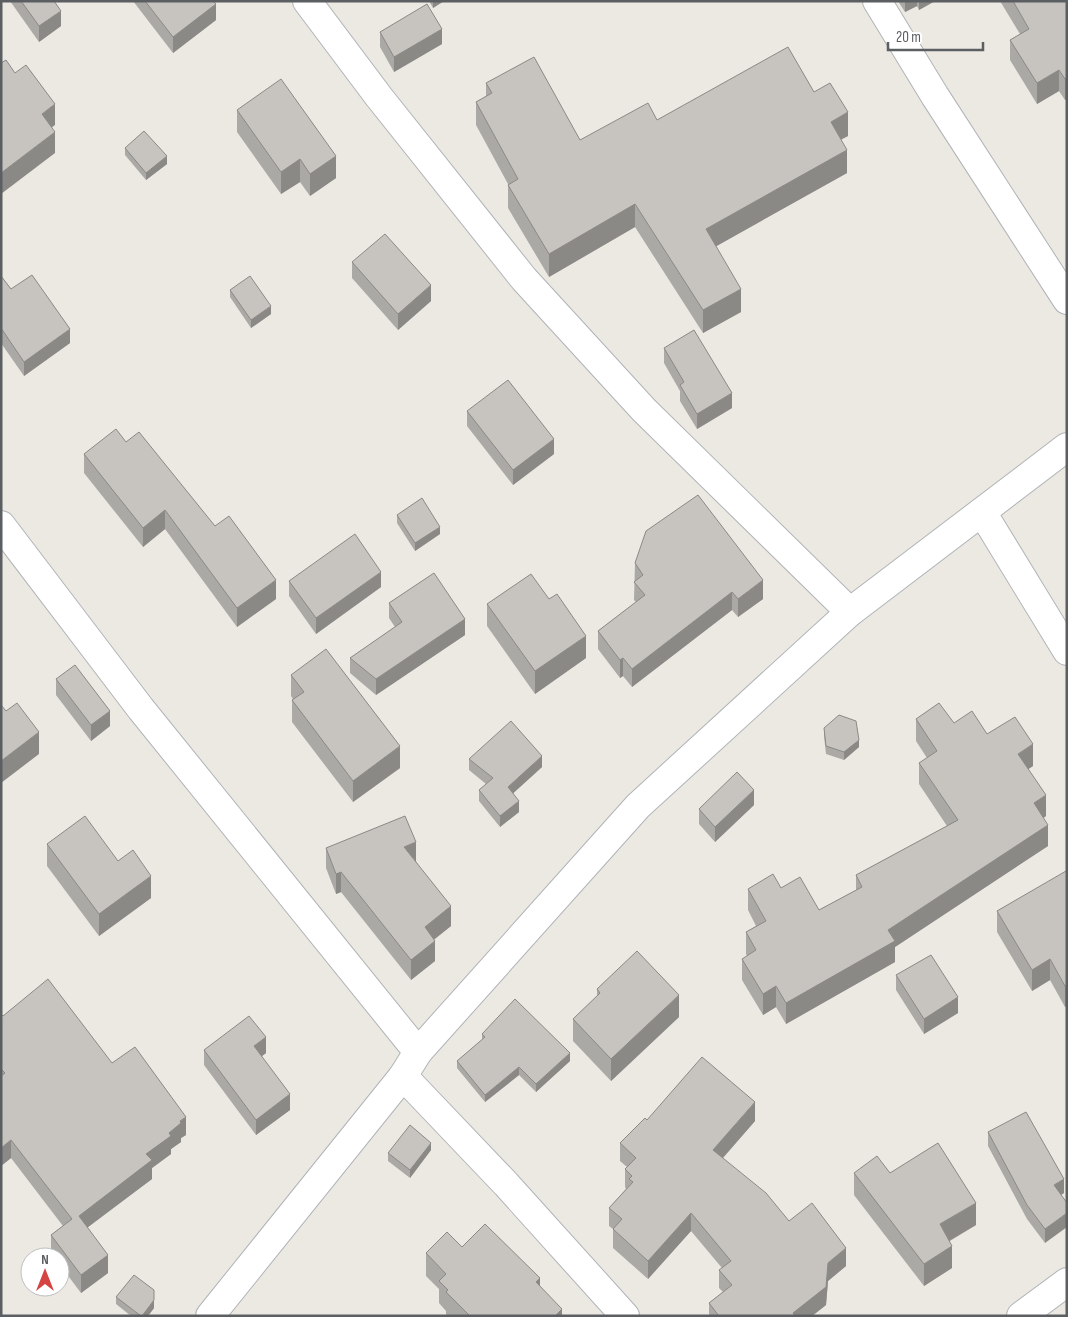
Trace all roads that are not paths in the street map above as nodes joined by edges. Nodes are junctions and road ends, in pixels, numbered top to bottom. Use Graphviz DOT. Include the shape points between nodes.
graph roads {
  1 [pos="307,1"];
  2 [pos="877,1"];
  3 [pos="1067,300"];
  4 [pos="1067,447"];
  5 [pos="982,512"];
  6 [pos="1,526"];
  7 [pos="850,612"];
  8 [pos="1067,651"];
  9 [pos="418,1052"];
  10 [pos="403,1076"];
  11 [pos="1067,1282"];
  12 [pos="210,1316"];
  13 [pos="625,1316"];
  14 [pos="1021,1316"];
  1 -- 7 [label="street" via="524,279 644,410"];
  2 -- 3 [label="street"];
  4 -- 5 [label="street"];
  5 -- 7 [label="street"];
  5 -- 8 [label="street"];
  6 -- 9 [label="street" via="141,709"];
  7 -- 9 [label="street" via="638,806"];
  9 -- 10 [label="street"];
  10 -- 12 [label="street"];
  10 -- 13 [label="street"];
  11 -- 14 [label="street"];
}
